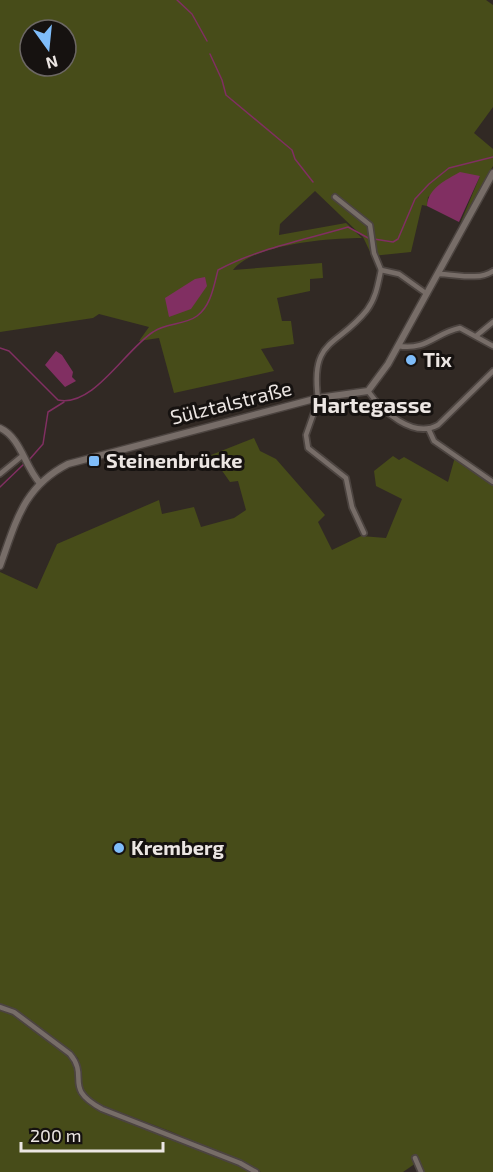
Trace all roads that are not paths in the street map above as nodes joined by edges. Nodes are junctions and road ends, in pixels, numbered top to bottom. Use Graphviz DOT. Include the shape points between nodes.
graph roads {
  1 [pos="493,173"];
  2 [pos="335,197"];
  3 [pos="381,270"];
  4 [pos="493,270"];
  5 [pos="438,274"];
  6 [pos="427,294"];
  7 [pos="493,322"];
  8 [pos="476,336"];
  9 [pos="397,346"];
  10 [pos="493,346"];
  11 [pos="493,371"];
  12 [pos="368,391"];
  13 [pos="318,398"];
  14 [pos="0,428"];
  15 [pos="429,430"];
  16 [pos="24,460"];
  17 [pos="0,474"];
  18 [pos="492,479"];
  19 [pos="39,482"];
  20 [pos="364,533"];
  21 [pos="0,566"];
  22 [pos="0,1007"];
  23 [pos="416,1158"];
  24 [pos="256,1172"];
  25 [pos="421,1172"];
  1 -- 5 [label="main road"];
  2 -- 3 [label="street" via="370,225"];
  3 -- 6 [label="street" via="399,274"];
  3 -- 13 [label="street" via="376,293 366,311 320,356 315,376"];
  4 -- 5 [label="street" via="481,277"];
  5 -- 6 [label="main road"];
  6 -- 9 [label="main road"];
  7 -- 8 [label="street"];
  8 -- 9 [label="street" via="460,328 424,346"];
  8 -- 10 [label="street"];
  9 -- 12 [label="main road"];
  11 -- 15 [label="street"];
  12 -- 13 [label="main road, Sülztalstraße"];
  12 -- 15 [label="street" via="384,411 418,429"];
  13 -- 19 [label="main road, Sülztalstraße" via="89,458 60,468"];
  13 -- 20 [label="street" via="306,435 308,448 346,478 352,507"];
  14 -- 16 [label="main road" via="12,436"];
  15 -- 18 [label="street" via="434,441"];
  16 -- 17 [label="street"];
  16 -- 19 [label="main road"];
  19 -- 21 [label="main road" via="20,511"];
  22 -- 24 [label="street" via="14,1012 70,1054 85,1100"];
  23 -- 25 [label="street"];
}
